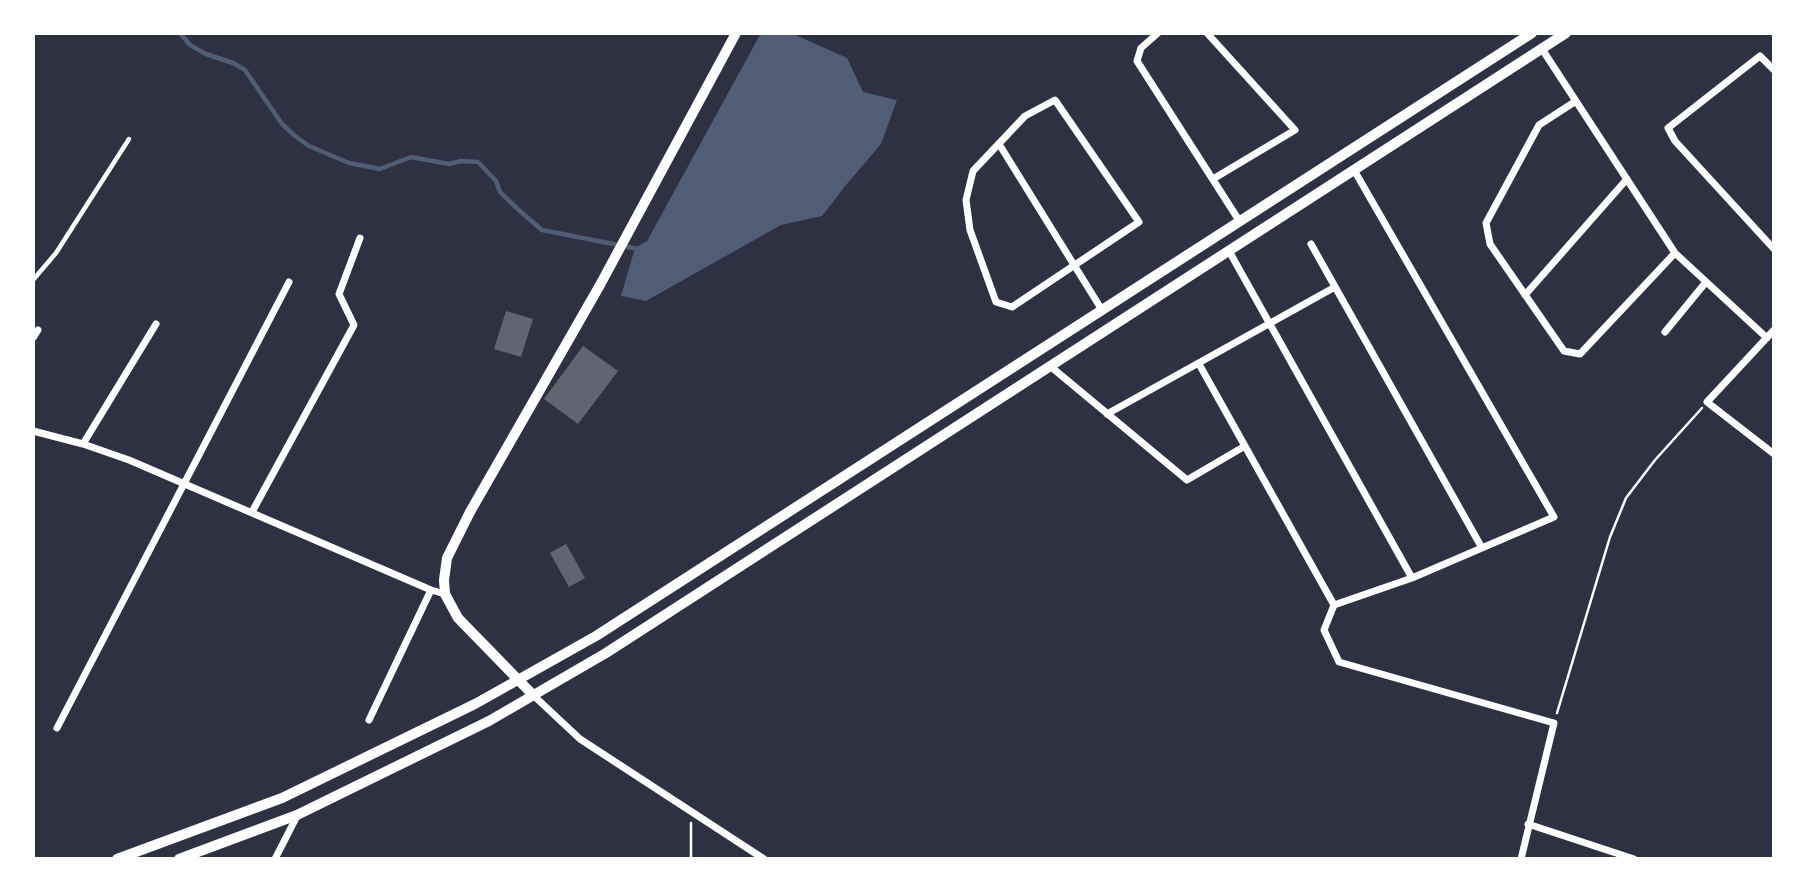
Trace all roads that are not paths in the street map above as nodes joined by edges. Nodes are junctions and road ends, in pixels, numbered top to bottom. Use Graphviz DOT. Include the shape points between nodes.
graph roads {
  1 [pos="736,33"];
  2 [pos="1158,33"];
  3 [pos="1207,33"];
  4 [pos="1532,33"];
  5 [pos="1566,33"];
  6 [pos="1542,49"];
  7 [pos="1774,70"];
  8 [pos="1576,101"];
  9 [pos="129,139"];
  10 [pos="999,144"];
  11 [pos="1354,170"];
  12 [pos="1213,179"];
  13 [pos="1627,179"];
  14 [pos="1240,222"];
  15 [pos="360,238"];
  16 [pos="1311,244"];
  17 [pos="1774,249"];
  18 [pos="1229,251"];
  19 [pos="1675,253"];
  20 [pos="1074,265"];
  21 [pos="33,280"];
  22 [pos="289,282"];
  23 [pos="1706,282"];
  24 [pos="1335,287"];
  25 [pos="1525,295"];
  26 [pos="1102,310"];
  27 [pos="156,324"];
  28 [pos="1270,324"];
  29 [pos="38,330"];
  30 [pos="1774,330"];
  31 [pos="1665,332"];
  32 [pos="33,338"];
  33 [pos="1767,338"];
  34 [pos="1199,364"];
  35 [pos="1050,366"];
  36 [pos="1107,414"];
  37 [pos="33,431"];
  38 [pos="83,444"];
  39 [pos="1245,446"];
  40 [pos="1774,454"];
  41 [pos="185,483"];
  42 [pos="252,512"];
  43 [pos="1482,548"];
  44 [pos="1412,578"];
  45 [pos="430,590"];
  46 [pos="446,594"];
  47 [pos="1334,605"];
  48 [pos="518,680"];
  49 [pos="533,695"];
  50 [pos="369,720"];
  51 [pos="57,728"];
  52 [pos="297,815"];
  53 [pos="1528,824"];
  54 [pos="122,858"];
  55 [pos="179,859"];
  56 [pos="275,859"];
  57 [pos="764,859"];
  58 [pos="1521,859"];
  59 [pos="1634,859"];
  1 -- 46 [label="street" via="470,512 447,558"];
  2 -- 12 [label="street" via="1141,48 1137,61"];
  3 -- 12 [label="street" via="1294,130"];
  4 -- 14 [label="street"];
  5 -- 6 [label="street"];
  6 -- 8 [label="street"];
  6 -- 11 [label="street"];
  7 -- 17 [label="street" via="1760,56 1668,128"];
  8 -- 13 [label="street"];
  8 -- 25 [label="street" via="1539,125 1486,223 1490,244"];
  9 -- 21 [label="lane" via="56,253"];
  10 -- 20 [label="street"];
  10 -- 20 [label="street" via="973,171 966,200 971,230 996,302 1012,307"];
  10 -- 20 [label="street" via="1025,116 1055,100 1139,222"];
  11 -- 18 [label="street"];
  11 -- 43 [label="street" via="1554,517"];
  12 -- 14 [label="street"];
  13 -- 19 [label="street"];
  13 -- 25 [label="street"];
  14 -- 26 [label="street"];
  15 -- 42 [label="street" via="340,294 354,324"];
  16 -- 24 [label="street"];
  18 -- 28 [label="street"];
  18 -- 35 [label="street"];
  19 -- 23 [label="street"];
  19 -- 25 [label="street" via="1580,354 1564,351"];
  20 -- 26 [label="street"];
  22 -- 41 [label="street"];
  23 -- 31 [label="street"];
  23 -- 33 [label="street"];
  24 -- 28 [label="street"];
  24 -- 43 [label="street"];
  26 -- 48 [label="street" via="596,636"];
  27 -- 38 [label="street"];
  28 -- 34 [label="street"];
  28 -- 44 [label="street"];
  29 -- 32 [label="street"];
  30 -- 33 [label="street"];
  33 -- 40 [label="street" via="1707,402"];
  34 -- 36 [label="street"];
  34 -- 39 [label="street"];
  35 -- 36 [label="street"];
  35 -- 49 [label="street" via="606,653"];
  36 -- 39 [label="street" via="1187,480"];
  37 -- 38 [label="street"];
  38 -- 41 [label="street"];
  39 -- 47 [label="street"];
  41 -- 42 [label="street"];
  41 -- 51 [label="street"];
  42 -- 45 [label="street"];
  43 -- 44 [label="street"];
  44 -- 47 [label="street"];
  45 -- 46 [label="street"];
  45 -- 50 [label="street"];
  46 -- 48 [label="street" via="458,618"];
  47 -- 53 [label="street" via="1324,630 1339,662 1554,723"];
  48 -- 49 [label="street"];
  48 -- 54 [label="street" via="282,798"];
  49 -- 52 [label="street"];
  49 -- 57 [label="street" via="580,739"];
  52 -- 55 [label="street"];
  52 -- 56 [label="street"];
  53 -- 58 [label="street"];
  53 -- 59 [label="street"];
}
